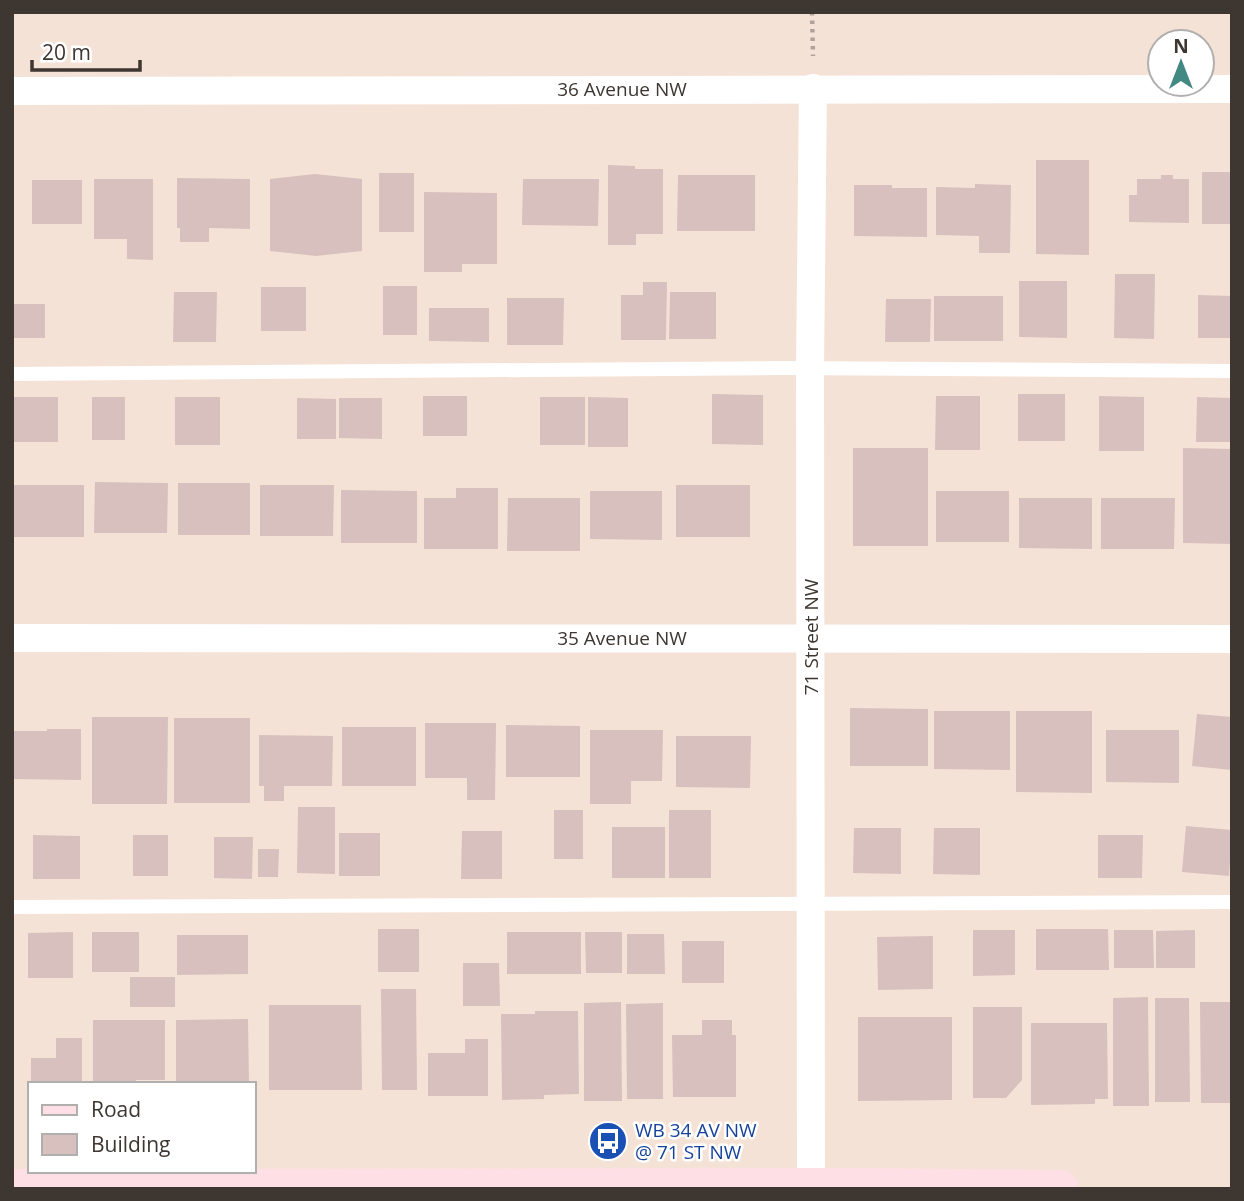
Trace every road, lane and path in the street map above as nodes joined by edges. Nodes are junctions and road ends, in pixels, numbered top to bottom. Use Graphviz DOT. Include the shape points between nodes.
graph roads {
  1 [pos="812,12"];
  2 [pos="813,88"];
  3 [pos="1232,89"];
  4 [pos="12,90"];
  5 [pos="810,368"];
  6 [pos="1232,370"];
  7 [pos="12,374"];
  8 [pos="12,638"];
  9 [pos="811,638"];
  10 [pos="1232,639"];
  11 [pos="1232,902"];
  12 [pos="811,905"];
  13 [pos="12,907"];
  14 [pos="811,1187"];
  15 [pos="12,1188"];
  16 [pos="852,1188"];
  17 [pos="1060,1189"];
  1 -- 2 [label="path"];
  2 -- 3 [label="street, 36 Avenue NW"];
  2 -- 4 [label="street, 36 Avenue NW"];
  2 -- 5 [label="street, 71 Street NW"];
  5 -- 6 [label="lane"];
  5 -- 7 [label="lane"];
  5 -- 9 [label="street, 71 Street NW"];
  8 -- 9 [label="street, 35 Avenue NW"];
  9 -- 10 [label="street, 35 Avenue NW"];
  9 -- 12 [label="street, 71 Street NW"];
  11 -- 12 [label="lane"];
  12 -- 13 [label="lane"];
  12 -- 14 [label="street, 71 Street NW"];
  14 -- 15 [label="street"];
  14 -- 16 [label="street"];
  16 -- 17 [label="street"];
}
